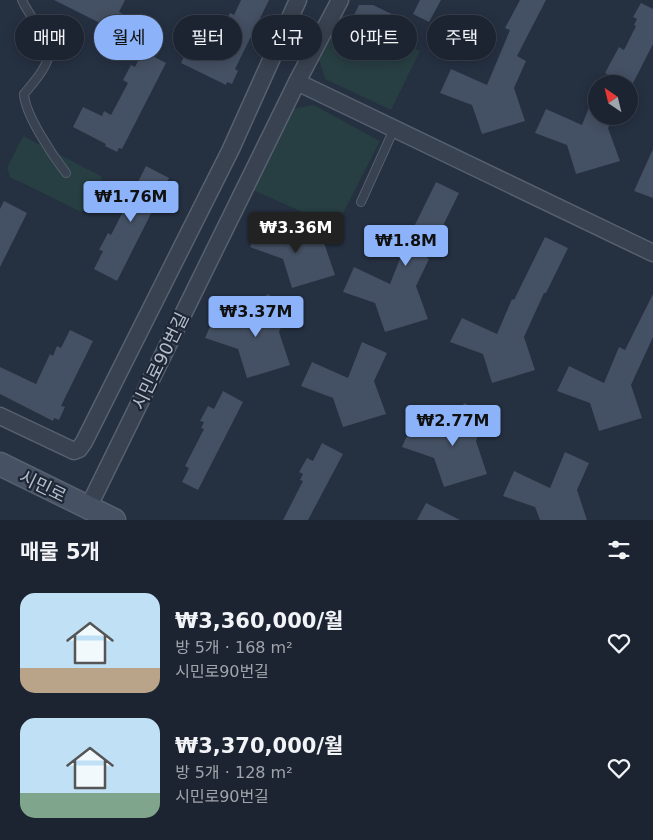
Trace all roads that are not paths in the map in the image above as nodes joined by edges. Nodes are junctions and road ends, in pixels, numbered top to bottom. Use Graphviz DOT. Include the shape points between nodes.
graph roads {
  1 [pos="22,0"];
  2 [pos="298,0"];
  3 [pos="340,0"];
  4 [pos="297,82"];
  5 [pos="394,128"];
  6 [pos="66,173"];
  7 [pos="361,202"];
  8 [pos="653,254"];
  9 [pos="0,416"];
  10 [pos="0,464"];
  11 [pos="88,508"];
  12 [pos="114,520"];
  1 -- 6 [label="lane" via="49,48 44,66 24,94 24,99 45,143"];
  2 -- 9 [label="street" via="231,149 79,449 74,451"];
  3 -- 4 [label="street, 시민로90번길"];
  4 -- 5 [label="street"];
  4 -- 11 [label="street, 시민로90번길"];
  5 -- 7 [label="lane"];
  5 -- 8 [label="street"];
  10 -- 11 [label="main road, 시민로"];
  11 -- 12 [label="main road, 시민로"];
}
